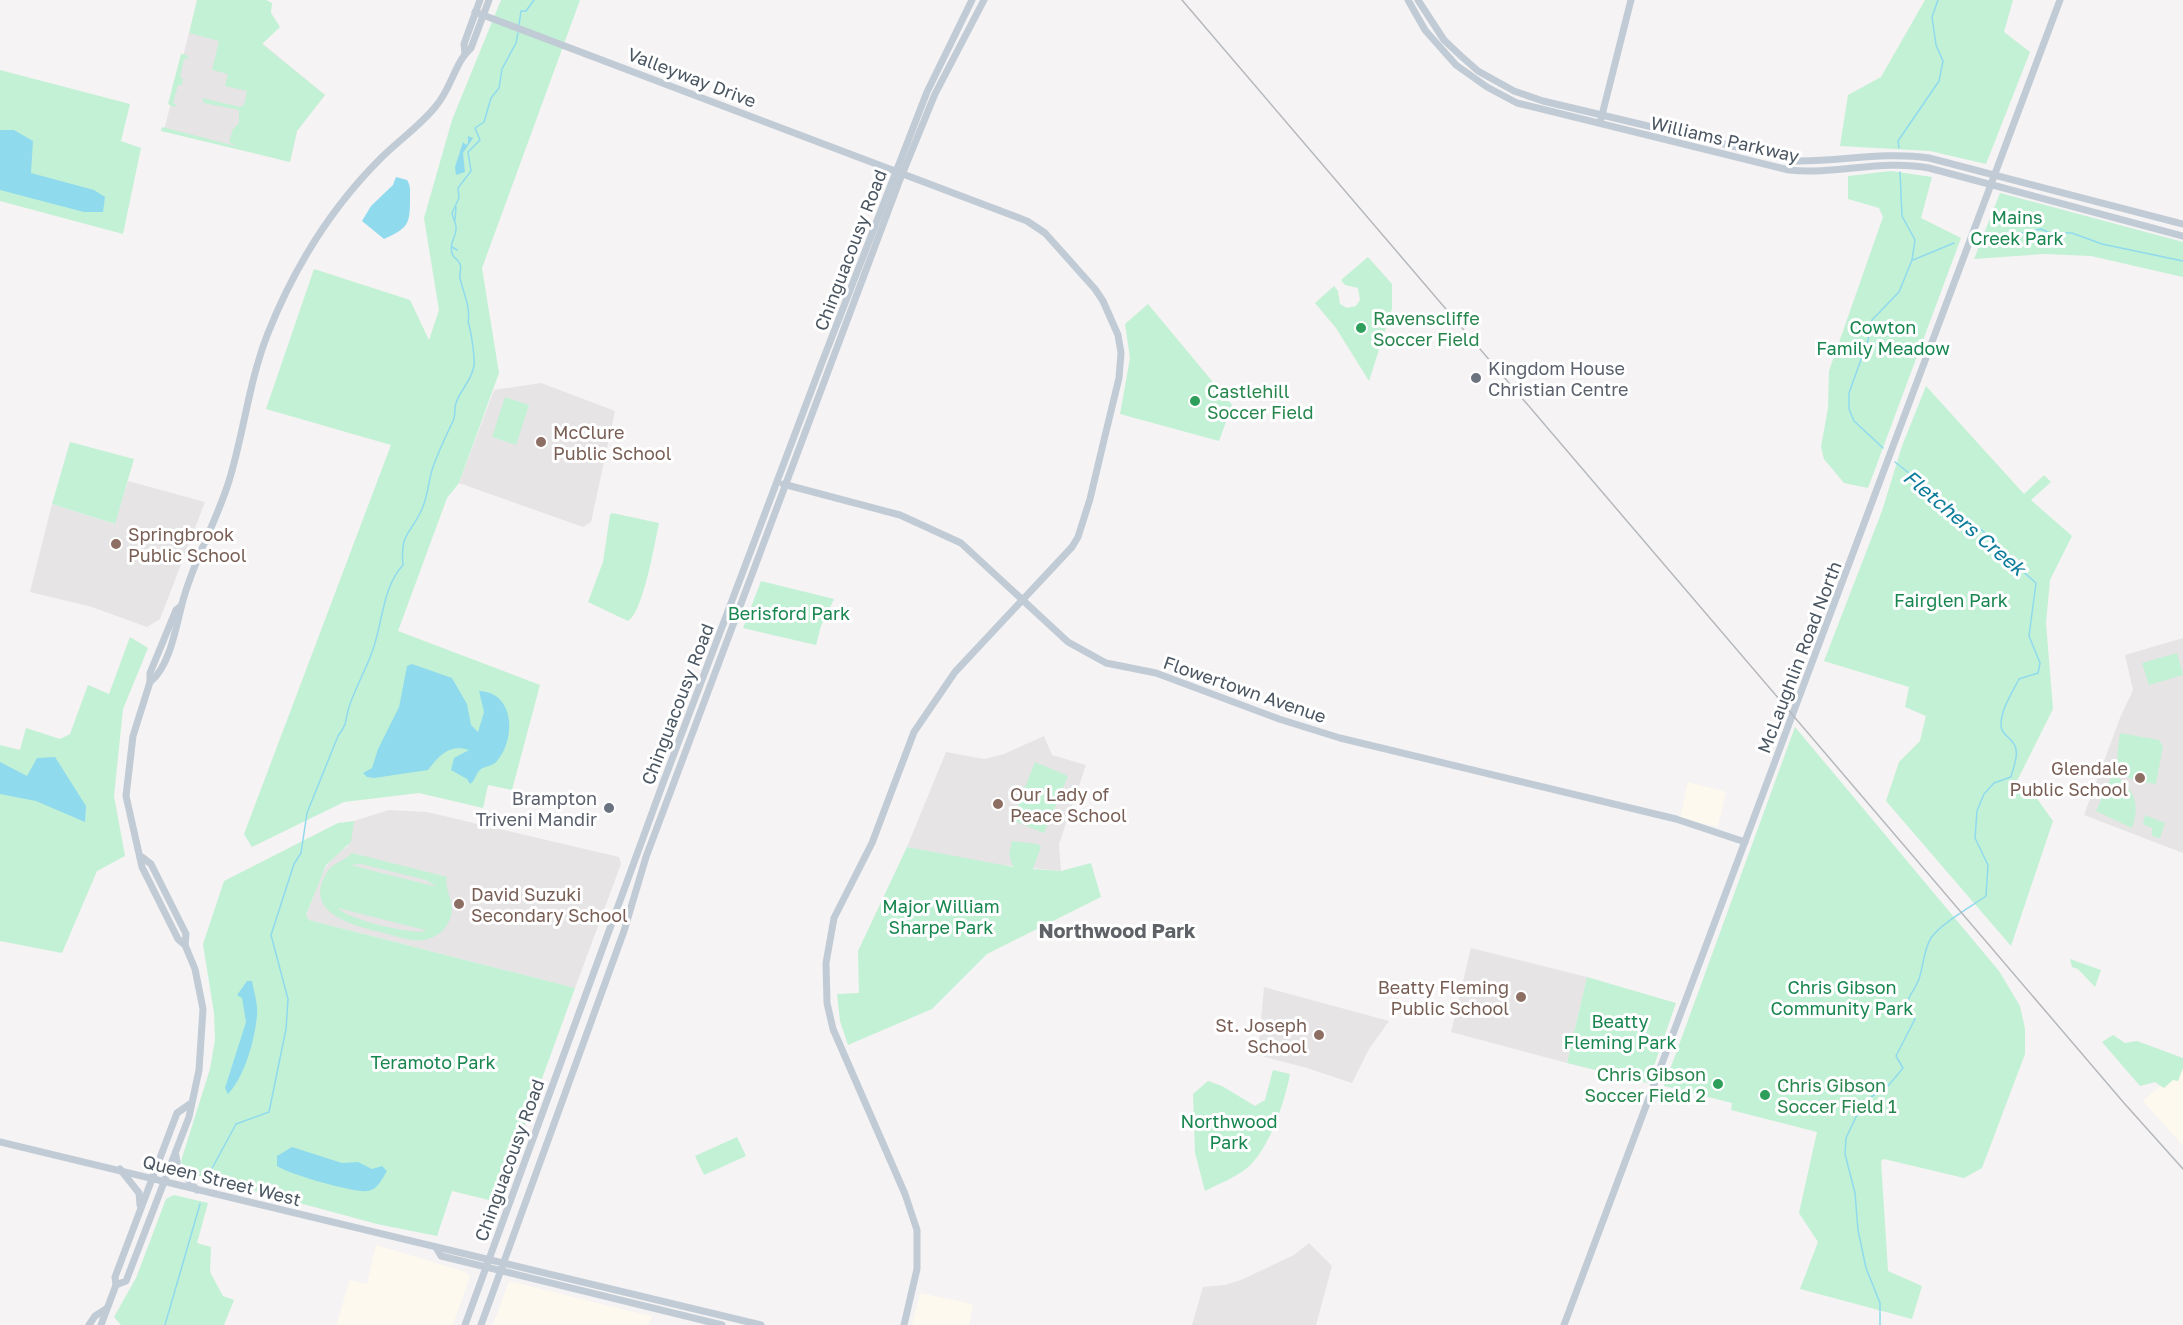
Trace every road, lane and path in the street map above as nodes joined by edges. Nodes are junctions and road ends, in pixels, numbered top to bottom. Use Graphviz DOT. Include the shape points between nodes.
graph roads {
  1 [pos="480,0"];
  2 [pos="489,0"];
  3 [pos="972,0"];
  4 [pos="984,0"];
  5 [pos="1408,0"];
  6 [pos="1418,0"];
  7 [pos="1631,0"];
  8 [pos="2060,0"];
  9 [pos="475,12"];
  10 [pos="483,15"];
  11 [pos="465,54"];
  12 [pos="1602,115"];
  13 [pos="1600,125"];
  14 [pos="899,174"];
  15 [pos="1996,176"];
  16 [pos="1993,185"];
  17 [pos="2183,224"];
  18 [pos="2183,236"];
  19 [pos="777,483"];
  20 [pos="787,485"];
  21 [pos="1023,599"];
  22 [pos="1745,842"];
  23 [pos="190,1104"];
  24 [pos="0,1142"];
  25 [pos="177,1146"];
  26 [pos="120,1169"];
  27 [pos="153,1178"];
  28 [pos="164,1182"];
  29 [pos="197,1190"];
  30 [pos="138,1216"];
  31 [pos="437,1249"];
  32 [pos="489,1258"];
  33 [pos="503,1262"];
  34 [pos="486,1267"];
  35 [pos="500,1270"];
  36 [pos="116,1285"];
  37 [pos="642,1296"];
  38 [pos="640,1305"];
  39 [pos="105,1309"];
  40 [pos="90,1325"];
  41 [pos="101,1325"];
  42 [pos="465,1325"];
  43 [pos="481,1325"];
  44 [pos="722,1325"];
  45 [pos="760,1325"];
  46 [pos="904,1325"];
  47 [pos="1564,1325"];
  1 -- 9 [label="main road"];
  2 -- 10 [label="main road"];
  3 -- 14 [label="main road, Chinguacousy Road" via="927,92"];
  4 -- 14 [label="main road, Chinguacousy Road"];
  5 -- 13 [label="main road, Williams Parkway" via="1444,53 1479,82 1517,103"];
  6 -- 12 [label="main road, Williams Parkway" via="1444,40 1496,82 1529,97"];
  7 -- 12 [label="main road"];
  8 -- 15 [label="main road, McLaughlin Road North"];
  9 -- 10 [label="main road, Valleyway Drive"];
  9 -- 11 [label="main road" via="464,44"];
  10 -- 11 [label="main road"];
  10 -- 14 [label="main road, Valleyway Drive"];
  11 -- 23 [label="main road" via="439,103 380,159 331,216 294,274 268,333 245,406 229,481 181,606 150,673 133,736 126,796 142,867 195,969 203,1027 199,1070"];
  12 -- 13 [label="main road"];
  12 -- 15 [label="main road, Williams Parkway" via="1795,161 1916,156"];
  13 -- 16 [label="main road, Williams Parkway" via="1789,170 1917,166"];
  14 -- 19 [label="main road, Chinguacousy Road"];
  14 -- 20 [label="main road, Chinguacousy Road"];
  14 -- 21 [label="main road, Valleyway Drive" via="995,207 1045,233 1095,289 1118,335 1119,378 1078,537 1059,563"];
  15 -- 16 [label="main road, McLaughlin Road North"];
  15 -- 17 [label="main road, Williams Parkway"];
  16 -- 18 [label="main road, Williams Parkway"];
  16 -- 22 [label="main road, McLaughlin Road North"];
  19 -- 20 [label="main road, Flowertown Avenue"];
  19 -- 32 [label="main road, Chinguacousy Road"];
  20 -- 21 [label="main road, Flowertown Avenue" via="853,500 925,525 961,543"];
  20 -- 33 [label="main road, Chinguacousy Road" via="646,857 624,931"];
  21 -- 22 [label="main road, Flowertown Avenue" via="1068,642 1106,663 1156,673 1340,738 1676,819"];
  21 -- 46 [label="main road, Valleyway Drive" via="955,672 914,732 872,843 834,918 826,963 827,1004 833,1029 917,1230 917,1269"];
  22 -- 47 [label="main road, McLaughlin Road North"];
  23 -- 25 [label="main road"];
  23 -- 27 [label="main road" via="177,1113"];
  24 -- 26 [label="main road, Queen Street West"];
  25 -- 28 [label="main road"];
  25 -- 29 [label="main road" via="176,1164"];
  26 -- 27 [label="main road, Queen Street West"];
  26 -- 30 [label="main road" via="139,1193"];
  27 -- 28 [label="main road, Queen Street West"];
  27 -- 30 [label="main road"];
  28 -- 29 [label="main road, Queen Street West"];
  28 -- 36 [label="main road" via="126,1281"];
  29 -- 31 [label="main road, Queen Street West"];
  30 -- 36 [label="main road" via="115,1277"];
  31 -- 32 [label="main road, Queen Street West"];
  31 -- 34 [label="main road, Queen Street West" via="441,1256"];
  32 -- 33 [label="main road, Queen Street West"];
  32 -- 34 [label="main road, Chinguacousy Road"];
  33 -- 35 [label="main road, Chinguacousy Road"];
  33 -- 37 [label="main road, Queen Street West"];
  34 -- 35 [label="main road, Queen Street West"];
  34 -- 42 [label="main road, Chinguacousy Road"];
  35 -- 38 [label="main road, Queen Street West"];
  35 -- 43 [label="main road, Chinguacousy Road"];
  36 -- 39 [label="main road"];
  37 -- 38 [label="main road"];
  37 -- 45 [label="main road, Queen Street West"];
  38 -- 44 [label="main road, Queen Street West"];
  39 -- 40 [label="main road"];
  39 -- 41 [label="main road"];
}
